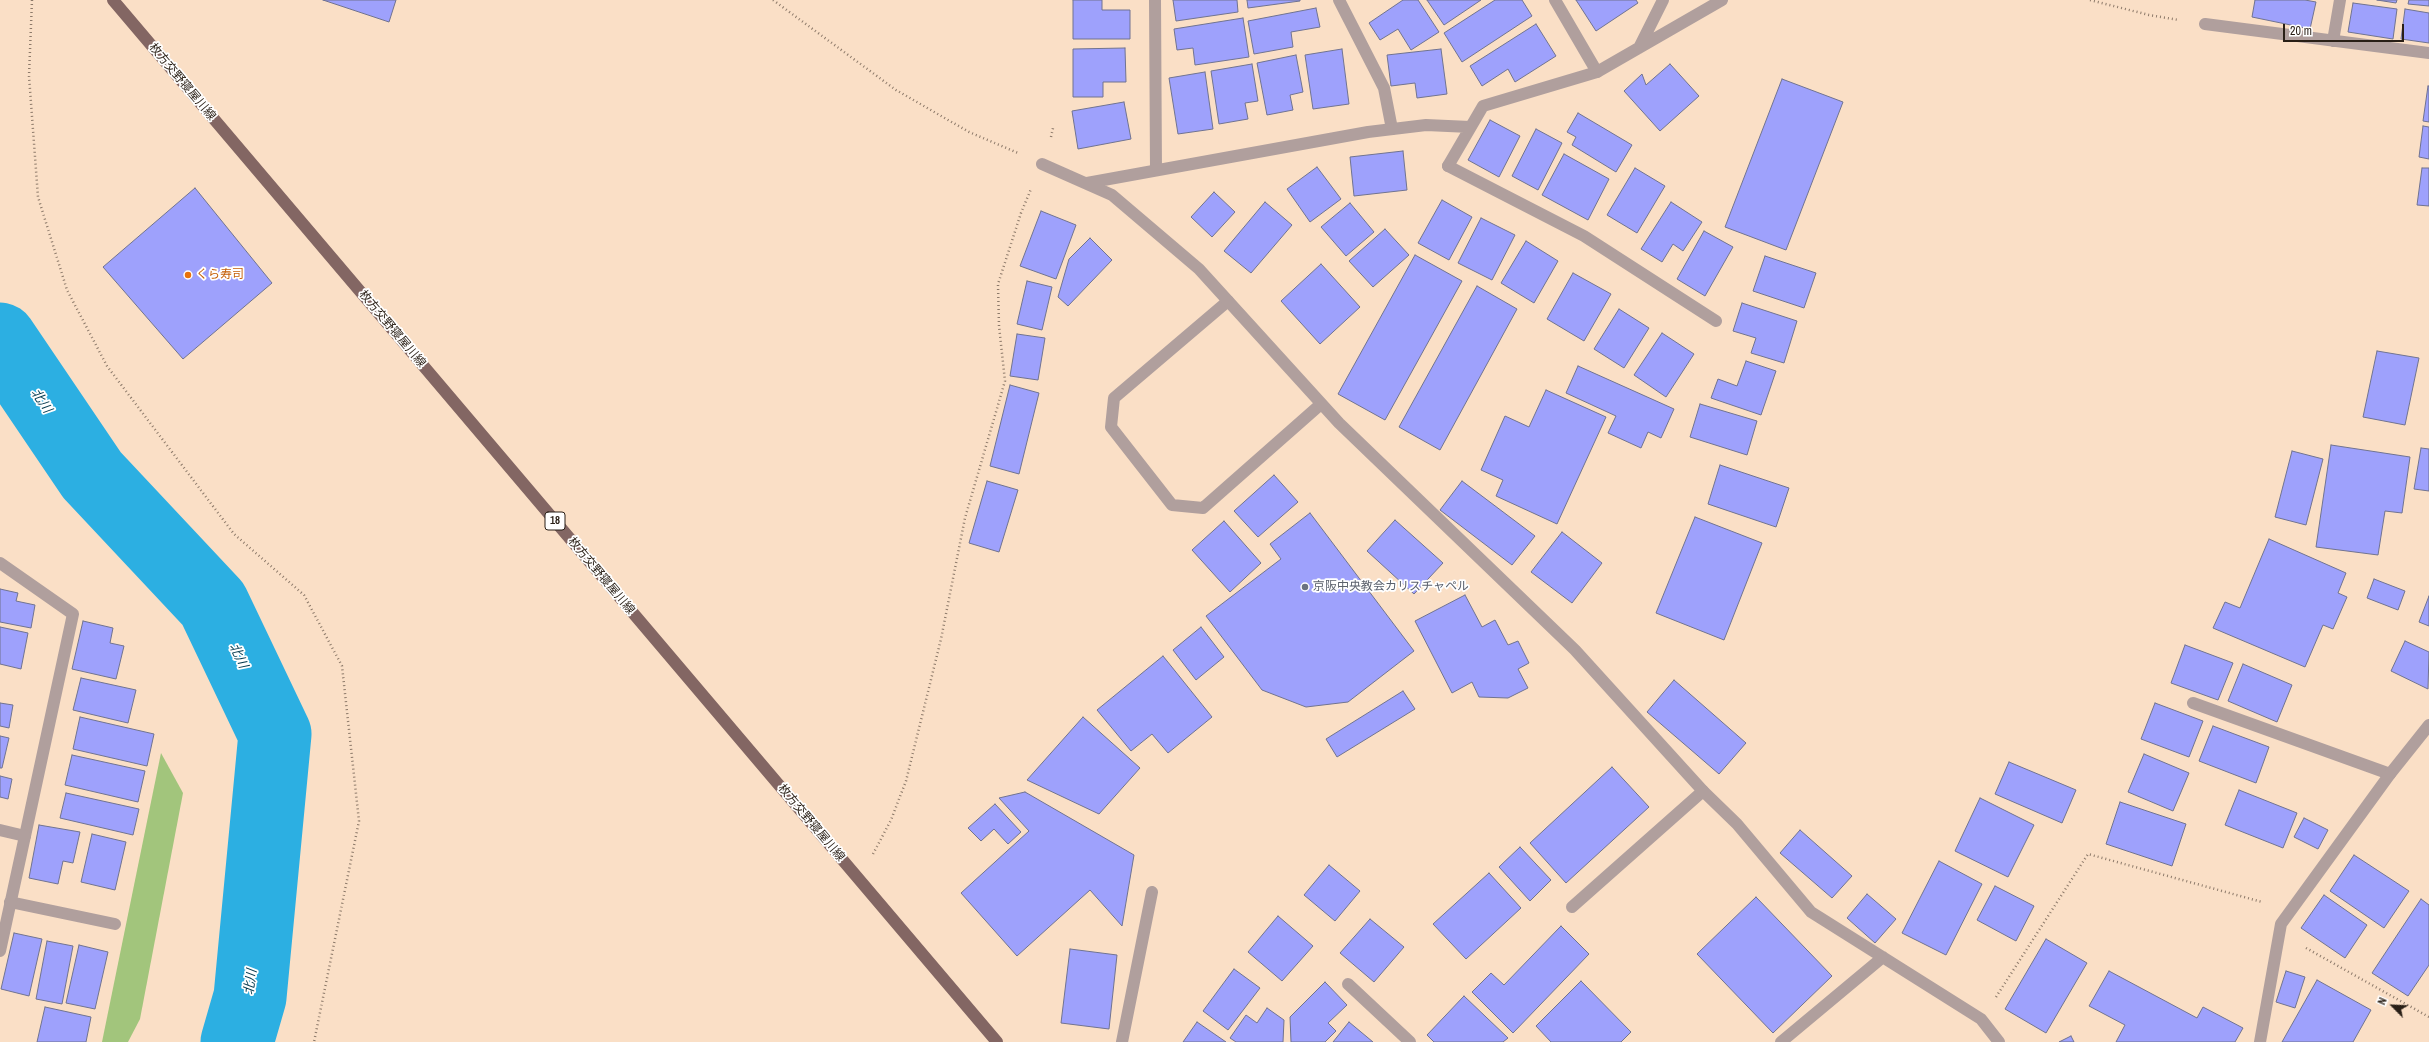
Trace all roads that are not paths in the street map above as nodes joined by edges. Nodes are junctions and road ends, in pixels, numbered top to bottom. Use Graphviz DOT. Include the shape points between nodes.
graph roads {
  1 [pos="113,0"];
  2 [pos="1155,0"];
  3 [pos="1339,0"];
  4 [pos="1555,0"];
  5 [pos="1663,0"];
  6 [pos="1722,0"];
  7 [pos="2340,0"];
  8 [pos="2205,24"];
  9 [pos="2333,41"];
  10 [pos="1640,48"];
  11 [pos="2429,54"];
  12 [pos="1598,72"];
  13 [pos="1470,127"];
  14 [pos="1392,129"];
  15 [pos="1042,164"];
  16 [pos="1156,170"];
  17 [pos="1087,183"];
  18 [pos="1228,301"];
  19 [pos="1716,321"];
  20 [pos="1322,404"];
  21 [pos="0,563"];
  22 [pos="2193,703"];
  23 [pos="2429,725"];
  24 [pos="2390,774"];
  25 [pos="1704,791"];
  26 [pos="0,830"];
  27 [pos="25,836"];
  28 [pos="1152,892"];
  29 [pos="10,902"];
  30 [pos="1572,907"];
  31 [pos="115,924"];
  32 [pos="0,951"];
  33 [pos="1883,957"];
  34 [pos="1348,984"];
  35 [pos="997,1042"];
  36 [pos="1122,1042"];
  37 [pos="1410,1042"];
  38 [pos="1782,1042"];
  39 [pos="1999,1042"];
  40 [pos="2260,1042"];
  1 -- 35 [label="main road, 枚方交野寝屋川線 / 18"];
  2 -- 16 [label="street"];
  3 -- 14 [label="street" via="1384,88"];
  4 -- 12 [label="street"];
  5 -- 10 [label="street"];
  6 -- 10 [label="street"];
  7 -- 9 [label="street"];
  8 -- 9 [label="street"];
  9 -- 11 [label="street"];
  10 -- 12 [label="street"];
  12 -- 13 [label="street" via="1483,106"];
  13 -- 14 [label="street" via="1426,125"];
  13 -- 19 [label="street" via="1448,166 1584,236"];
  14 -- 16 [label="street"];
  15 -- 17 [label="street"];
  16 -- 17 [label="street"];
  17 -- 18 [label="street" via="1112,195 1200,269"];
  18 -- 20 [label="street"];
  18 -- 20 [label="street" via="1114,398 1111,427 1172,505 1203,508"];
  20 -- 25 [label="street" via="1575,650"];
  21 -- 27 [label="street" via="73,614"];
  22 -- 24 [label="street"];
  23 -- 24 [label="street"];
  24 -- 40 [label="street" via="2289,909 2281,924"];
  25 -- 30 [label="street"];
  25 -- 33 [label="street" via="1737,824 1811,912"];
  26 -- 27 [label="street"];
  27 -- 29 [label="street"];
  28 -- 36 [label="street"];
  29 -- 31 [label="street"];
  29 -- 32 [label="street"];
  33 -- 38 [label="street"];
  33 -- 39 [label="street" via="1981,1019"];
  34 -- 37 [label="street"];
}
